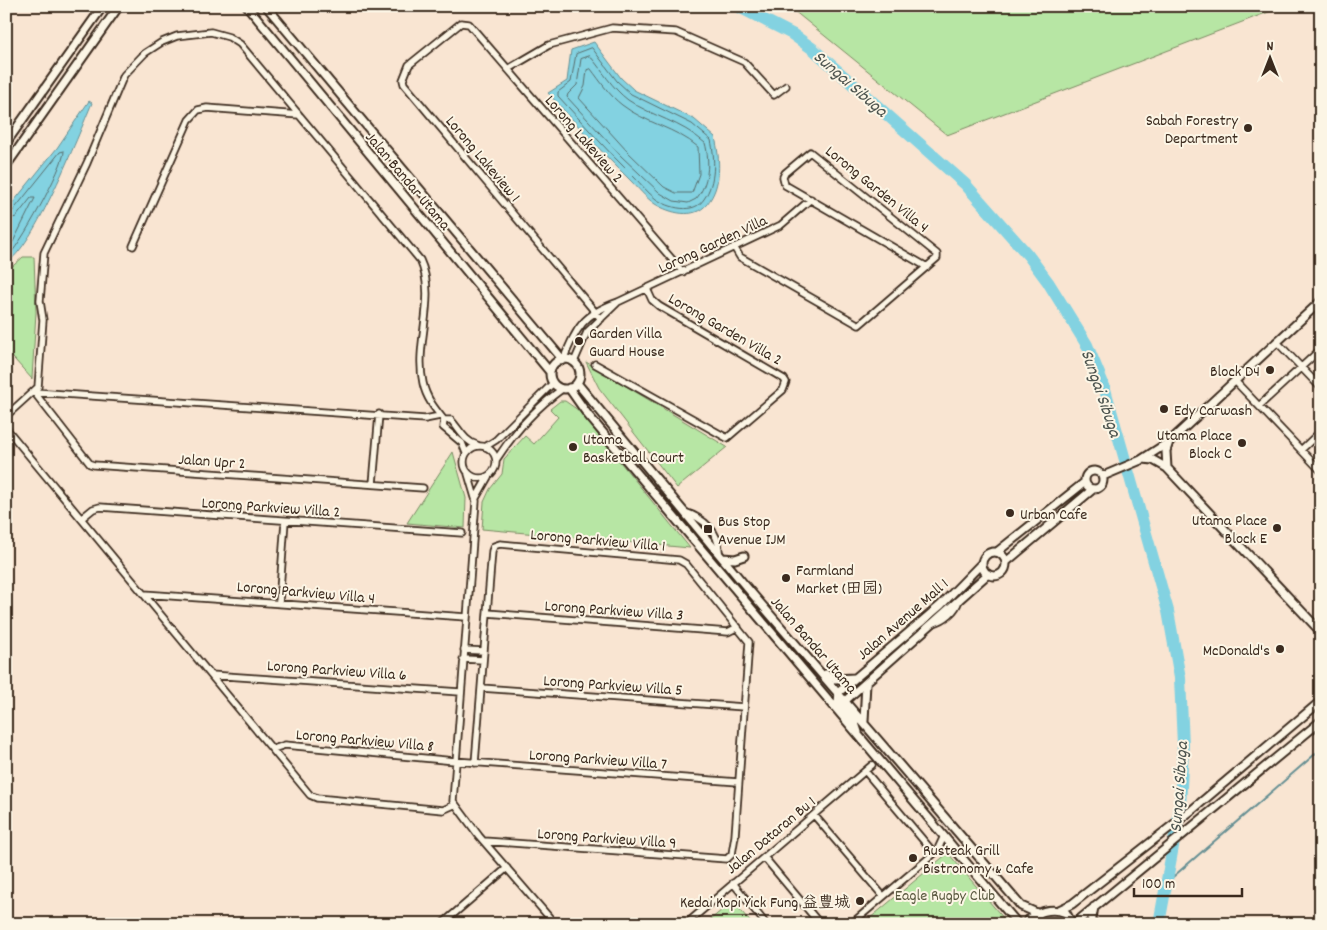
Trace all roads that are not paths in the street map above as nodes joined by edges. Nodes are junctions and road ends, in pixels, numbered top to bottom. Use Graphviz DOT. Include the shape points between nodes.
graph roads {
  1 [pos="103,6"];
  2 [pos="119,6"];
  3 [pos="247,6"];
  4 [pos="266,6"];
  5 [pos="465,23"];
  6 [pos="508,69"];
  7 [pos="786,86"];
  8 [pos="299,114"];
  9 [pos="6,143"];
  10 [pos="6,166"];
  11 [pos="811,200"];
  12 [pos="132,246"];
  13 [pos="734,247"];
  14 [pos="927,267"];
  15 [pos="683,272"];
  16 [pos="647,289"];
  17 [pos="618,302"];
  18 [pos="1320,302"];
  19 [pos="596,311"];
  20 [pos="601,319"];
  21 [pos="1277,342"];
  22 [pos="1321,349"];
  23 [pos="563,360"];
  24 [pos="574,362"];
  25 [pos="595,364"];
  26 [pos="1301,367"];
  27 [pos="550,372"];
  28 [pos="1235,380"];
  29 [pos="577,382"];
  30 [pos="553,383"];
  31 [pos="1321,388"];
  32 [pos="566,389"];
  33 [pos="34,392"];
  34 [pos="1259,406"];
  35 [pos="379,414"];
  36 [pos="6,416"];
  37 [pos="442,418"];
  38 [pos="6,428"];
  39 [pos="1321,431"];
  40 [pos="462,434"];
  41 [pos="457,439"];
  42 [pos="1169,442"];
  43 [pos="479,446"];
  44 [pos="486,447"];
  45 [pos="1301,450"];
  46 [pos="466,453"];
  47 [pos="1151,455"];
  48 [pos="496,460"];
  49 [pos="1142,460"];
  50 [pos="1167,464"];
  51 [pos="1321,471"];
  52 [pos="468,474"];
  53 [pos="490,475"];
  54 [pos="1103,476"];
  55 [pos="1085,482"];
  56 [pos="373,484"];
  57 [pos="423,488"];
  58 [pos="1093,489"];
  59 [pos="476,498"];
  60 [pos="82,518"];
  61 [pos="285,520"];
  62 [pos="462,533"];
  63 [pos="997,552"];
  64 [pos="721,556"];
  65 [pos="744,556"];
  66 [pos="1006,562"];
  67 [pos="982,563"];
  68 [pos="735,572"];
  69 [pos="988,574"];
  70 [pos="734,589"];
  71 [pos="144,594"];
  72 [pos="279,603"];
  73 [pos="487,613"];
  74 [pos="466,618"];
  75 [pos="738,627"];
  76 [pos="1321,632"];
  77 [pos="464,650"];
  78 [pos="484,651"];
  79 [pos="463,659"];
  80 [pos="483,660"];
  81 [pos="821,671"];
  82 [pos="806,673"];
  83 [pos="211,675"];
  84 [pos="855,678"];
  85 [pos="866,682"];
  86 [pos="481,688"];
  87 [pos="460,692"];
  88 [pos="838,695"];
  89 [pos="846,700"];
  90 [pos="1321,702"];
  91 [pos="744,707"];
  92 [pos="864,721"];
  93 [pos="1321,721"];
  94 [pos="860,736"];
  95 [pos="273,749"];
  96 [pos="873,751"];
  97 [pos="455,761"];
  98 [pos="475,763"];
  99 [pos="872,764"];
  100 [pos="886,767"];
  101 [pos="865,771"];
  102 [pos="738,782"];
  103 [pos="454,805"];
  104 [pos="814,814"];
  105 [pos="944,836"];
  106 [pos="484,842"];
  107 [pos="934,853"];
  108 [pos="727,858"];
  109 [pos="764,858"];
  110 [pos="507,868"];
  111 [pos="733,883"];
  112 [pos="883,896"];
  113 [pos="1094,906"];
  114 [pos="1059,910"];
  115 [pos="1039,914"];
  116 [pos="554,923"];
  117 [pos="442,924"];
  118 [pos="620,924"];
  119 [pos="686,924"];
  120 [pos="766,924"];
  121 [pos="820,924"];
  122 [pos="851,924"];
  123 [pos="1018,924"];
  124 [pos="1025,924"];
  125 [pos="1073,924"];
  126 [pos="1091,924"];
  1 -- 9 [label="street"];
  2 -- 10 [label="street"];
  3 -- 27 [label="street, Jalan Bandar Utama"];
  4 -- 23 [label="street, Jalan Bandar Utama"];
  5 -- 6 [label="street, Lorong Lakeview 2"];
  5 -- 19 [label="street, Lorong Lakeview 1" via="461,22 410,65 404,84"];
  6 -- 7 [label="street" via="549,45 612,28 676,32 744,62 774,96"];
  6 -- 15 [label="street, Lorong Lakeview 2"];
  8 -- 12 [label="street" via="198,110 189,120"];
  8 -- 33 [label="street" via="240,44 221,34 203,31 170,38 129,68 44,253 40,301 43,320 40,382"];
  8 -- 37 [label="street" via="422,264 427,289 423,384"];
  11 -- 13 [label="street, Lorong Garden Villa" via="785,222"];
  11 -- 14 [label="street, Lorong Garden Villa 4"];
  11 -- 14 [label="street, Lorong Garden Villa 4" via="785,185 783,177 810,152 937,254"];
  13 -- 14 [label="street" via="740,257 859,325"];
  13 -- 15 [label="street, Lorong Garden Villa"];
  15 -- 16 [label="street, Lorong Garden Villa"];
  16 -- 17 [label="street, Lorong Garden Villa"];
  16 -- 25 [label="street, Lorong Garden Villa 2" via="659,306 784,378 783,390 727,438"];
  17 -- 19 [label="street, Lorong Garden Villa"];
  17 -- 20 [label="street, Lorong Garden Villa"];
  18 -- 21 [label="street"];
  19 -- 20 [label="street, Lorong Lakeview 1"];
  19 -- 23 [label="street, Lorong Garden Villa" via="577,328"];
  20 -- 24 [label="street, Lorong Garden Villa" via="587,332"];
  21 -- 26 [label="street"];
  21 -- 28 [label="street"];
  22 -- 26 [label="street"];
  23 -- 24 [label="street"];
  23 -- 27 [label="street"];
  24 -- 29 [label="street" via="580,374"];
  26 -- 31 [label="street"];
  26 -- 34 [label="street"];
  27 -- 30 [label="street, Jalan Bandar Utama"];
  28 -- 34 [label="street"];
  28 -- 42 [label="street"];
  29 -- 32 [label="street"];
  29 -- 64 [label="street, Jalan Bandar Utama"];
  30 -- 32 [label="street"];
  30 -- 44 [label="street"];
  32 -- 48 [label="street" via="552,397 505,446"];
  32 -- 70 [label="street"];
  33 -- 35 [label="street"];
  33 -- 36 [label="street"];
  33 -- 56 [label="street, Jalan Upr 2" via="94,465"];
  34 -- 45 [label="street"];
  35 -- 37 [label="street"];
  35 -- 56 [label="street"];
  37 -- 40 [label="street" via="451,420"];
  37 -- 41 [label="street" via="443,427"];
  38 -- 60 [label="street"];
  39 -- 45 [label="street"];
  40 -- 41 [label="street"];
  40 -- 43 [label="street"];
  41 -- 46 [label="street"];
  42 -- 47 [label="street"];
  42 -- 50 [label="street"];
  43 -- 44 [label="street"];
  43 -- 46 [label="street"];
  44 -- 48 [label="street"];
  45 -- 51 [label="street"];
  46 -- 52 [label="street" via="463,464"];
  47 -- 49 [label="street"];
  47 -- 50 [label="street"];
  48 -- 53 [label="street"];
  49 -- 50 [label="street"];
  49 -- 54 [label="street"];
  50 -- 76 [label="street"];
  52 -- 53 [label="street" via="481,478"];
  52 -- 59 [label="street"];
  53 -- 59 [label="street"];
  54 -- 55 [label="street" via="1092,471"];
  54 -- 58 [label="street" via="1101,486"];
  55 -- 58 [label="street"];
  55 -- 63 [label="street"];
  56 -- 57 [label="street, Jalan Upr 2"];
  58 -- 66 [label="street"];
  59 -- 74 [label="street"];
  60 -- 61 [label="street, Lorong Parkview Villa 2" via="100,507"];
  60 -- 71 [label="street"];
  61 -- 62 [label="street, Lorong Parkview Villa 2"];
  61 -- 72 [label="street"];
  63 -- 66 [label="street"];
  63 -- 67 [label="street" via="988,554"];
  64 -- 65 [label="street" via="735,560"];
  64 -- 68 [label="street, Jalan Bandar Utama"];
  66 -- 69 [label="street" via="999,574"];
  67 -- 69 [label="street"];
  67 -- 84 [label="street, Jalan Avenue Mall 1" via="941,605"];
  68 -- 70 [label="street"];
  68 -- 81 [label="street, Jalan Bandar Utama"];
  69 -- 85 [label="street, Jalan Avenue Mall 1"];
  70 -- 82 [label="street"];
  71 -- 72 [label="street, Lorong Parkview Villa 4"];
  71 -- 83 [label="street"];
  72 -- 74 [label="street, Lorong Parkview Villa 4"];
  73 -- 75 [label="street, Lorong Parkview Villa 3" via="728,632"];
  73 -- 75 [label="street, Lorong Parkview Villa 1" via="492,551 500,544 679,560 686,564"];
  73 -- 78 [label="street, Lorong Parkview Villa 1"];
  74 -- 77 [label="street"];
  75 -- 91 [label="street, Lorong Parkview Villa 1" via="750,648"];
  77 -- 78 [label="street"];
  77 -- 79 [label="street"];
  78 -- 80 [label="street, Lorong Parkview Villa 1"];
  79 -- 80 [label="street"];
  79 -- 87 [label="street"];
  80 -- 86 [label="street, Lorong Parkview Villa 1"];
  81 -- 84 [label="street" via="835,679"];
  81 -- 88 [label="street, Jalan Bandar Utama"];
  82 -- 88 [label="street"];
  82 -- 94 [label="street, Jalan Bandar Utama"];
  83 -- 87 [label="street, Lorong Parkview Villa 6"];
  83 -- 95 [label="street"];
  84 -- 88 [label="street, Jalan Avenue Mall 1"];
  85 -- 89 [label="street, Jalan Avenue Mall 1"];
  85 -- 92 [label="street"];
  86 -- 91 [label="street, Lorong Parkview Villa 5"];
  86 -- 98 [label="street, Lorong Parkview Villa 1"];
  87 -- 97 [label="street"];
  88 -- 89 [label="street, Jalan Bandar Utama"];
  88 -- 94 [label="street" via="840,706 855,723"];
  89 -- 92 [label="street, Jalan Bandar Utama"];
  90 -- 114 [label="street" via="1192,810 1072,904"];
  91 -- 102 [label="street, Lorong Parkview Villa 1"];
  92 -- 115 [label="street, Jalan Bandar Utama" via="1021,906"];
  93 -- 113 [label="street"];
  94 -- 96 [label="street, Jalan Bandar Utama"];
  95 -- 97 [label="street, Lorong Parkview Villa 8" via="285,745"];
  95 -- 103 [label="street" via="314,798 444,810"];
  96 -- 99 [label="street"];
  96 -- 100 [label="street, Jalan Bandar Utama"];
  97 -- 98 [label="street, Lorong Parkview Villa 7"];
  97 -- 103 [label="street"];
  98 -- 102 [label="street, Lorong Parkview Villa 7"];
  99 -- 100 [label="street"];
  99 -- 101 [label="street, Jalan Dataran Bu 1"];
  100 -- 105 [label="street, Jalan Bandar Utama"];
  101 -- 104 [label="street, Jalan Dataran Bu 1"];
  101 -- 107 [label="street"];
  102 -- 108 [label="street, Lorong Parkview Villa 1" via="734,842 732,854"];
  103 -- 106 [label="street"];
  104 -- 109 [label="street, Jalan Dataran Bu 1"];
  104 -- 112 [label="street"];
  105 -- 107 [label="street" via="941,847"];
  105 -- 123 [label="street, Jalan Bandar Utama"];
  106 -- 108 [label="street, Lorong Parkview Villa 9"];
  106 -- 110 [label="street"];
  107 -- 112 [label="street"];
  109 -- 111 [label="street, Jalan Dataran Bu 1"];
  109 -- 121 [label="street"];
  110 -- 116 [label="street"];
  110 -- 117 [label="street"];
  111 -- 119 [label="street, Jalan Dataran Bu 1"];
  111 -- 120 [label="street"];
  112 -- 122 [label="street"];
  113 -- 125 [label="street"];
  113 -- 126 [label="street"];
  114 -- 115 [label="street"];
  114 -- 125 [label="street" via="1070,917"];
  115 -- 124 [label="street"];
  116 -- 118 [label="street"];
}
